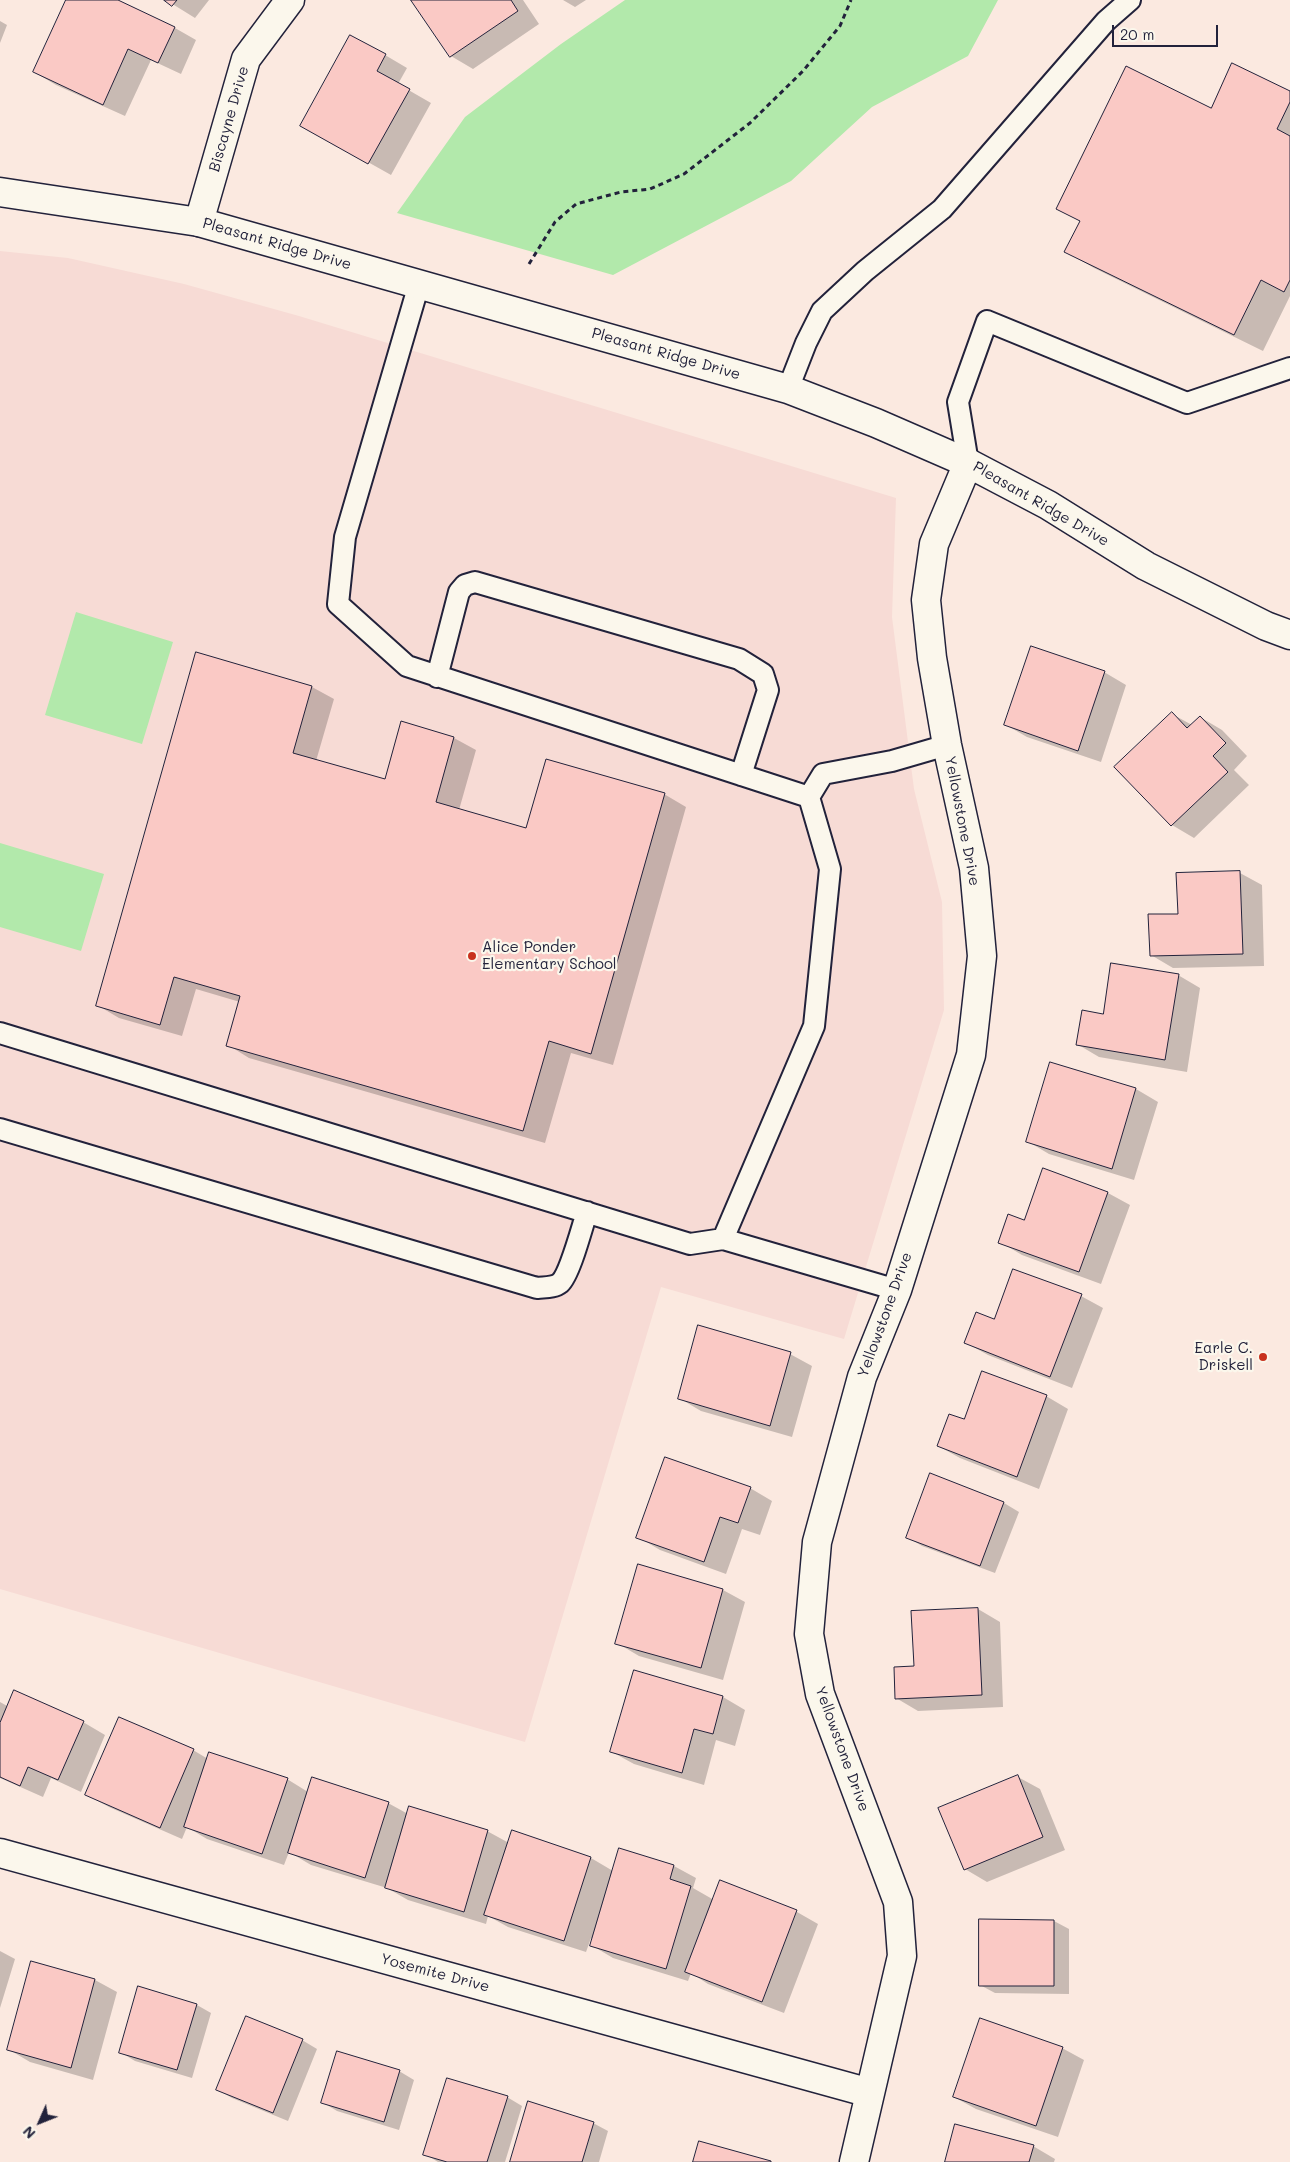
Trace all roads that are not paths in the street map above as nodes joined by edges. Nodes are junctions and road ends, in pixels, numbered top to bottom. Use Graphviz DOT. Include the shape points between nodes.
graph roads {
  1 [pos="290,0"];
  2 [pos="1130,0"];
  3 [pos="0,192"];
  4 [pos="199,222"];
  5 [pos="420,284"];
  6 [pos="1290,368"];
  7 [pos="788,389"];
  8 [pos="968,463"];
  9 [pos="1290,635"];
  10 [pos="437,677"];
  11 [pos="947,745"];
  12 [pos="741,776"];
  13 [pos="809,797"];
  14 [pos="0,1033"];
  15 [pos="0,1129"];
  16 [pos="587,1212"];
  17 [pos="723,1238"];
  18 [pos="897,1290"];
  19 [pos="0,1853"];
  20 [pos="870,2093"];
  21 [pos="854,2162"];
  1 -- 4 [label="street, Biscayne Drive" via="246,59"];
  2 -- 7 [label="lane" via="1106,21 942,209 822,311"];
  3 -- 4 [label="street, Pleasant Ridge Drive"];
  4 -- 5 [label="street, Pleasant Ridge Drive"];
  5 -- 7 [label="street, Pleasant Ridge Drive"];
  5 -- 10 [label="lane" via="345,537 338,604 407,666"];
  6 -- 8 [label="lane" via="1187,404 987,321 958,402"];
  7 -- 8 [label="street, Pleasant Ridge Drive"];
  8 -- 9 [label="street, Pleasant Ridge Drive" via="1048,505 1146,566"];
  8 -- 11 [label="street, Yellowstone Drive" via="934,544 926,600"];
  10 -- 12 [label="lane"];
  10 -- 12 [label="lane" via="458,592 475,582 738,659 764,674 768,690"];
  11 -- 13 [label="lane" via="892,761 823,774"];
  11 -- 18 [label="street, Yellowstone Drive" via="974,868 982,956 970,1055"];
  12 -- 13 [label="lane"];
  13 -- 17 [label="lane" via="830,869 814,1026"];
  14 -- 16 [label="lane"];
  15 -- 16 [label="lane" via="537,1288 559,1283 566,1274"];
  16 -- 17 [label="lane" via="690,1244"];
  17 -- 18 [label="lane"];
  18 -- 20 [label="street, Yellowstone Drive" via="862,1377 817,1542 809,1634 820,1694 898,1902 902,1956"];
  19 -- 20 [label="street, Yosemite Drive"];
  20 -- 21 [label="street, Yellowstone Drive"];
}
